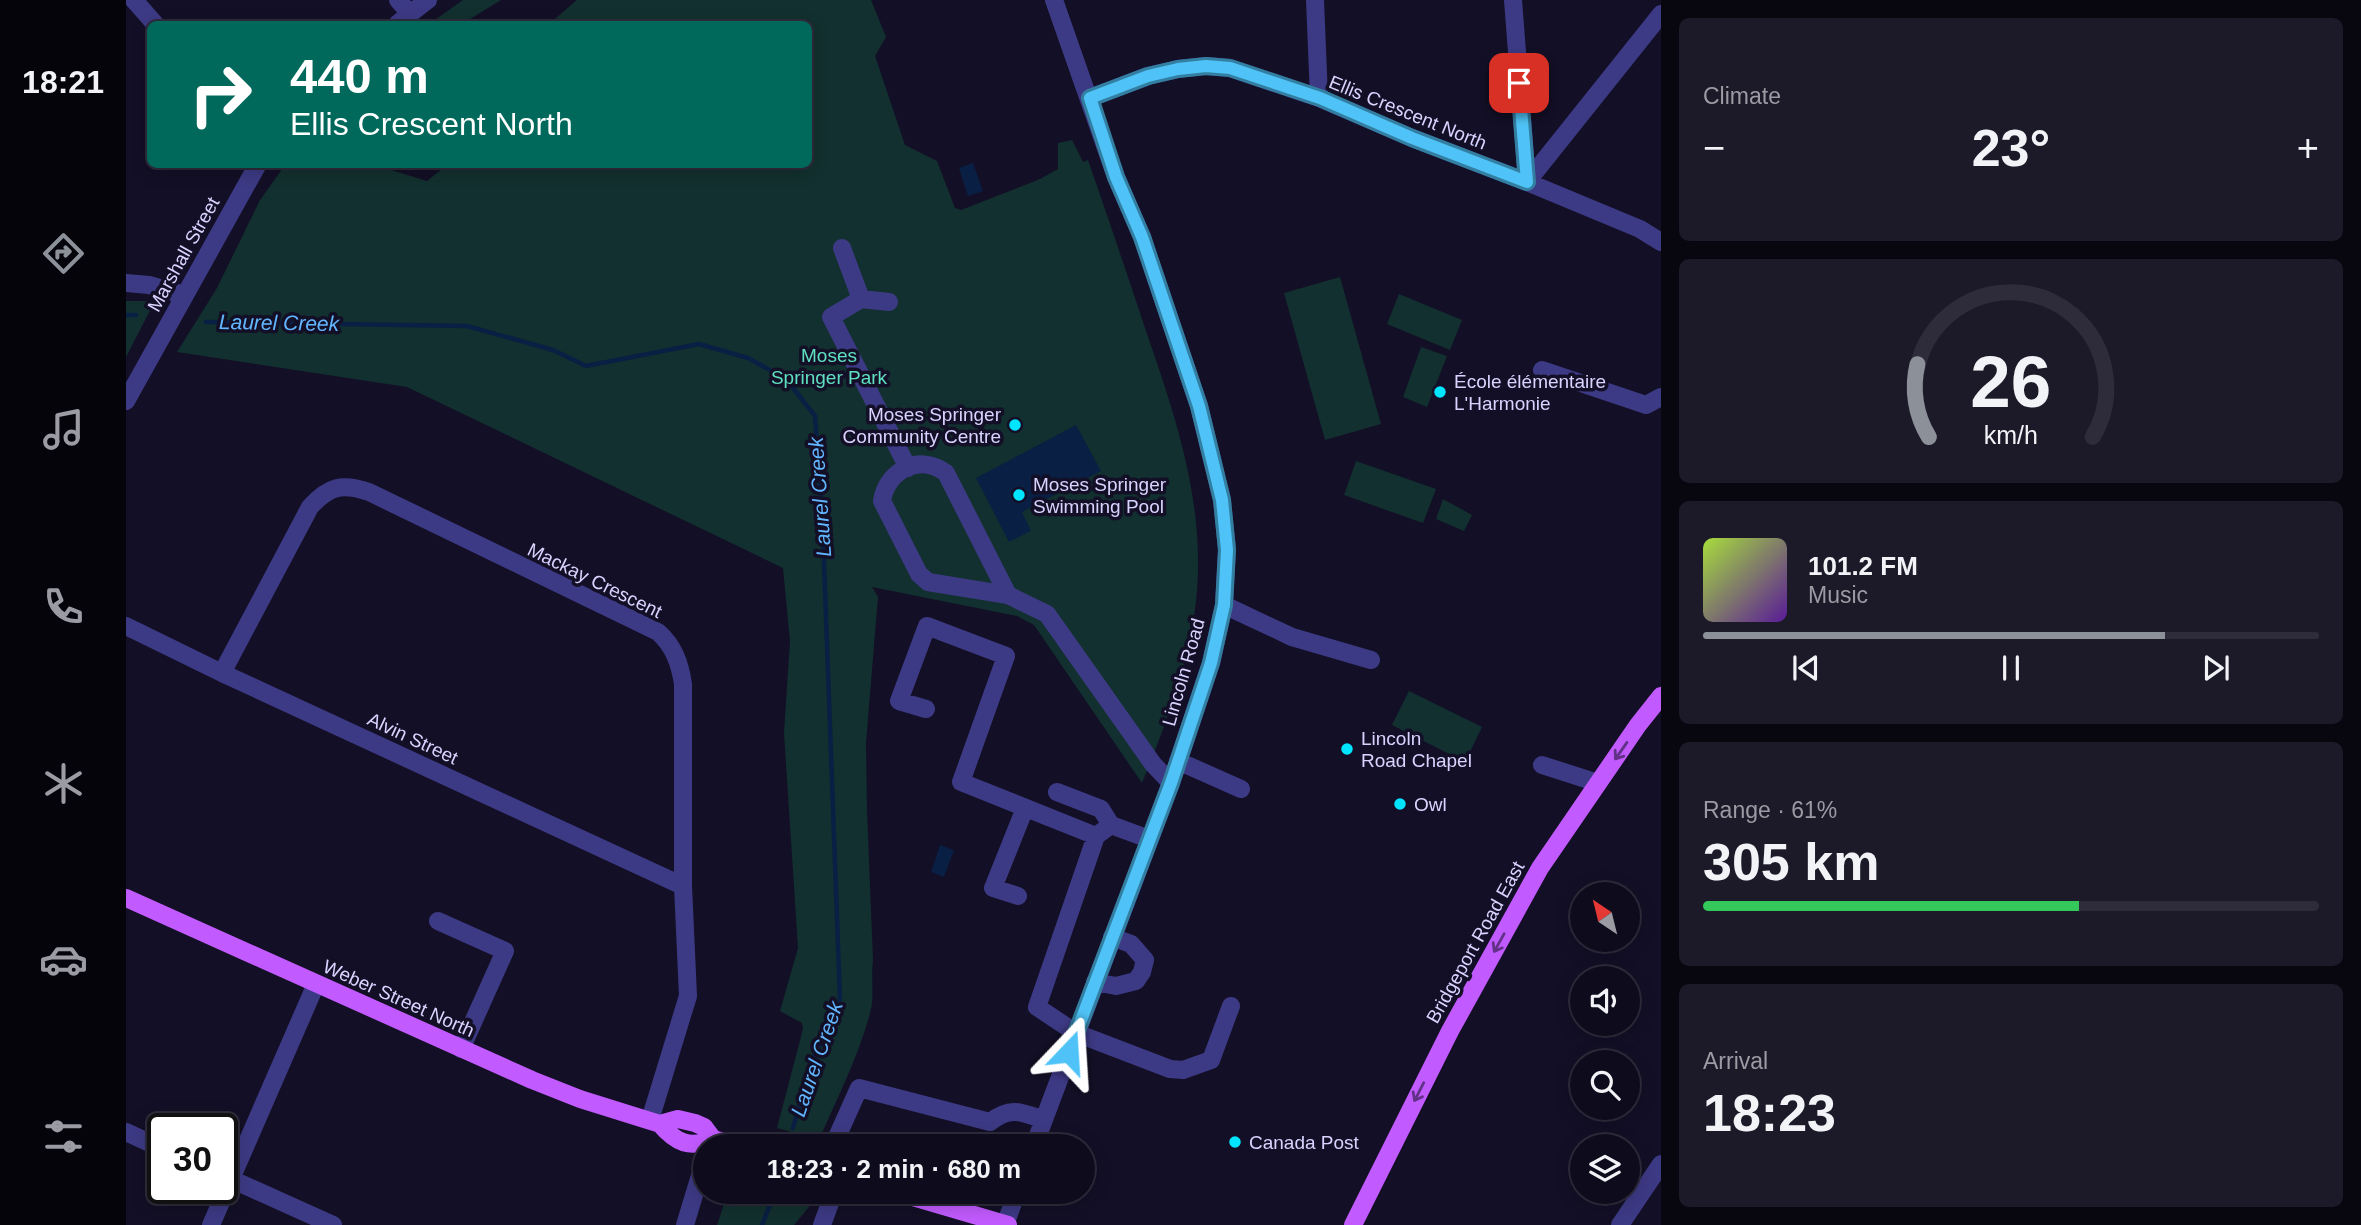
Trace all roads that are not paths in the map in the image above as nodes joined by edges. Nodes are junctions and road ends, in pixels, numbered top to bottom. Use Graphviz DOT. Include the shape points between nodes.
graph roads {
  1 [pos="134,0"];
  2 [pos="428,0"];
  3 [pos="1054,0"];
  4 [pos="1315,0"];
  5 [pos="1513,0"];
  6 [pos="401,13"];
  7 [pos="1661,14"];
  8 [pos="152,21"];
  9 [pos="1090,98"];
  10 [pos="1320,98"];
  11 [pos="256,168"];
  12 [pos="1527,182"];
  13 [pos="1661,242"];
  14 [pos="842,248"];
  15 [pos="126,283"];
  16 [pos="184,295"];
  17 [pos="861,299"];
  18 [pos="889,302"];
  19 [pos="1542,370"];
  20 [pos="1661,397"];
  21 [pos="126,401"];
  22 [pos="908,468"];
  23 [pos="1008,595"];
  24 [pos="1224,605"];
  25 [pos="126,626"];
  26 [pos="1371,660"];
  27 [pos="222,673"];
  28 [pos="1661,696"];
  29 [pos="926,709"];
  30 [pos="1178,761"];
  31 [pos="1542,765"];
  32 [pos="1171,783"];
  33 [pos="1598,783"];
  34 [pos="1241,789"];
  35 [pos="1057,792"];
  36 [pos="1025,808"];
  37 [pos="1111,825"];
  38 [pos="1096,836"];
  39 [pos="1149,839"];
  40 [pos="683,886"];
  41 [pos="1018,896"];
  42 [pos="126,898"];
  43 [pos="438,921"];
  44 [pos="1112,937"];
  45 [pos="1095,982"];
  46 [pos="316,984"];
  47 [pos="1231,1006"];
  48 [pos="1076,1033"];
  49 [pos="461,1049"];
  50 [pos="1044,1120"];
  51 [pos="655,1122"];
  52 [pos="126,1132"];
  53 [pos="708,1134"];
  54 [pos="838,1134"];
  55 [pos="1039,1134"];
  56 [pos="147,1142"];
  57 [pos="238,1151"];
  58 [pos="1661,1164"];
  59 [pos="238,1182"];
  60 [pos="693,1199"];
  61 [pos="218,1204"];
  62 [pos="831,1204"];
  63 [pos="936,1204"];
  64 [pos="1013,1204"];
  65 [pos="825,1224"];
  66 [pos="211,1225"];
  67 [pos="333,1225"];
  68 [pos="685,1225"];
  69 [pos="1006,1225"];
  70 [pos="1353,1225"];
  71 [pos="1620,1225"];
  1 -- 8 [label="street"];
  2 -- 6 [label="street"];
  3 -- 9 [label="street, Lincoln Road"];
  4 -- 10 [label="street"];
  5 -- 12 [label="street"];
  7 -- 12 [label="street"];
  9 -- 10 [label="street, Ellis Crescent North" via="1148,76 1206,66 1230,68"];
  9 -- 24 [label="street, Lincoln Road" via="1199,406 1222,500 1227,550"];
  10 -- 12 [label="street, Ellis Crescent North"];
  11 -- 16 [label="street, Marshall Street"];
  12 -- 13 [label="street, Ellis Crescent North"];
  14 -- 17 [label="street"];
  15 -- 16 [label="street"];
  16 -- 21 [label="street, Marshall Street"];
  17 -- 18 [label="street"];
  17 -- 22 [label="street" via="831,317"];
  19 -- 20 [label="street" via="1646,405"];
  22 -- 23 [label="street" via="935,464 946,473"];
  22 -- 23 [label="street" via="892,477 882,502 919,574 928,582"];
  23 -- 32 [label="street" via="1047,614"];
  24 -- 26 [label="street" via="1292,637"];
  24 -- 30 [label="street, Lincoln Road" via="1211,663"];
  25 -- 27 [label="street, Alvin Street"];
  27 -- 40 [label="street, Alvin Street"];
  27 -- 40 [label="street, Mackay Crescent" via="310,507 337,487 369,492 658,632 669,642 683,684"];
  28 -- 33 [label="main road, Bridgeport Road East, one-way"];
  29 -- 36 [label="street" via="899,701 927,626 1006,656 961,782"];
  30 -- 32 [label="street, Lincoln Road"];
  30 -- 34 [label="street"];
  31 -- 33 [label="street"];
  32 -- 39 [label="street, Lincoln Road"];
  33 -- 70 [label="main road, Bridgeport Road East, one-way" via="1540,868 1450,1031"];
  35 -- 37 [label="street" via="1101,809"];
  36 -- 38 [label="street"];
  36 -- 41 [label="street" via="993,887"];
  37 -- 38 [label="street"];
  37 -- 39 [label="street"];
  38 -- 48 [label="street" via="1037,1007"];
  39 -- 44 [label="street, Lincoln Road"];
  40 -- 51 [label="street, Mackay Crescent" via="688,996"];
  42 -- 46 [label="main road, Weber Street North"];
  43 -- 49 [label="street" via="505,951"];
  44 -- 45 [label="street, Lincoln Road"];
  44 -- 45 [label="street" via="1131,944 1145,960 1142,972 1136,981 1116,986"];
  45 -- 48 [label="street, Lincoln Road"];
  46 -- 49 [label="main road, Weber Street North"];
  46 -- 57 [label="street"];
  47 -- 48 [label="street" via="1211,1060 1183,1070"];
  48 -- 50 [label="street, Lincoln Road"];
  49 -- 51 [label="main road, Weber Street North" via="580,1099"];
  50 -- 54 [label="street" via="1010,1111 990,1122 859,1088"];
  50 -- 55 [label="street, Lincoln Road"];
  51 -- 53 [label="main road, Weber Street North" via="678,1119 704,1127"];
  52 -- 56 [label="street"];
  58 -- 71 [label="street"];
  59 -- 67 [label="street"];
  60 -- 68 [label="street"];
  61 -- 66 [label="street"];
  62 -- 65 [label="street"];
  63 -- 69 [label="main road"];
  64 -- 69 [label="street"];
}
